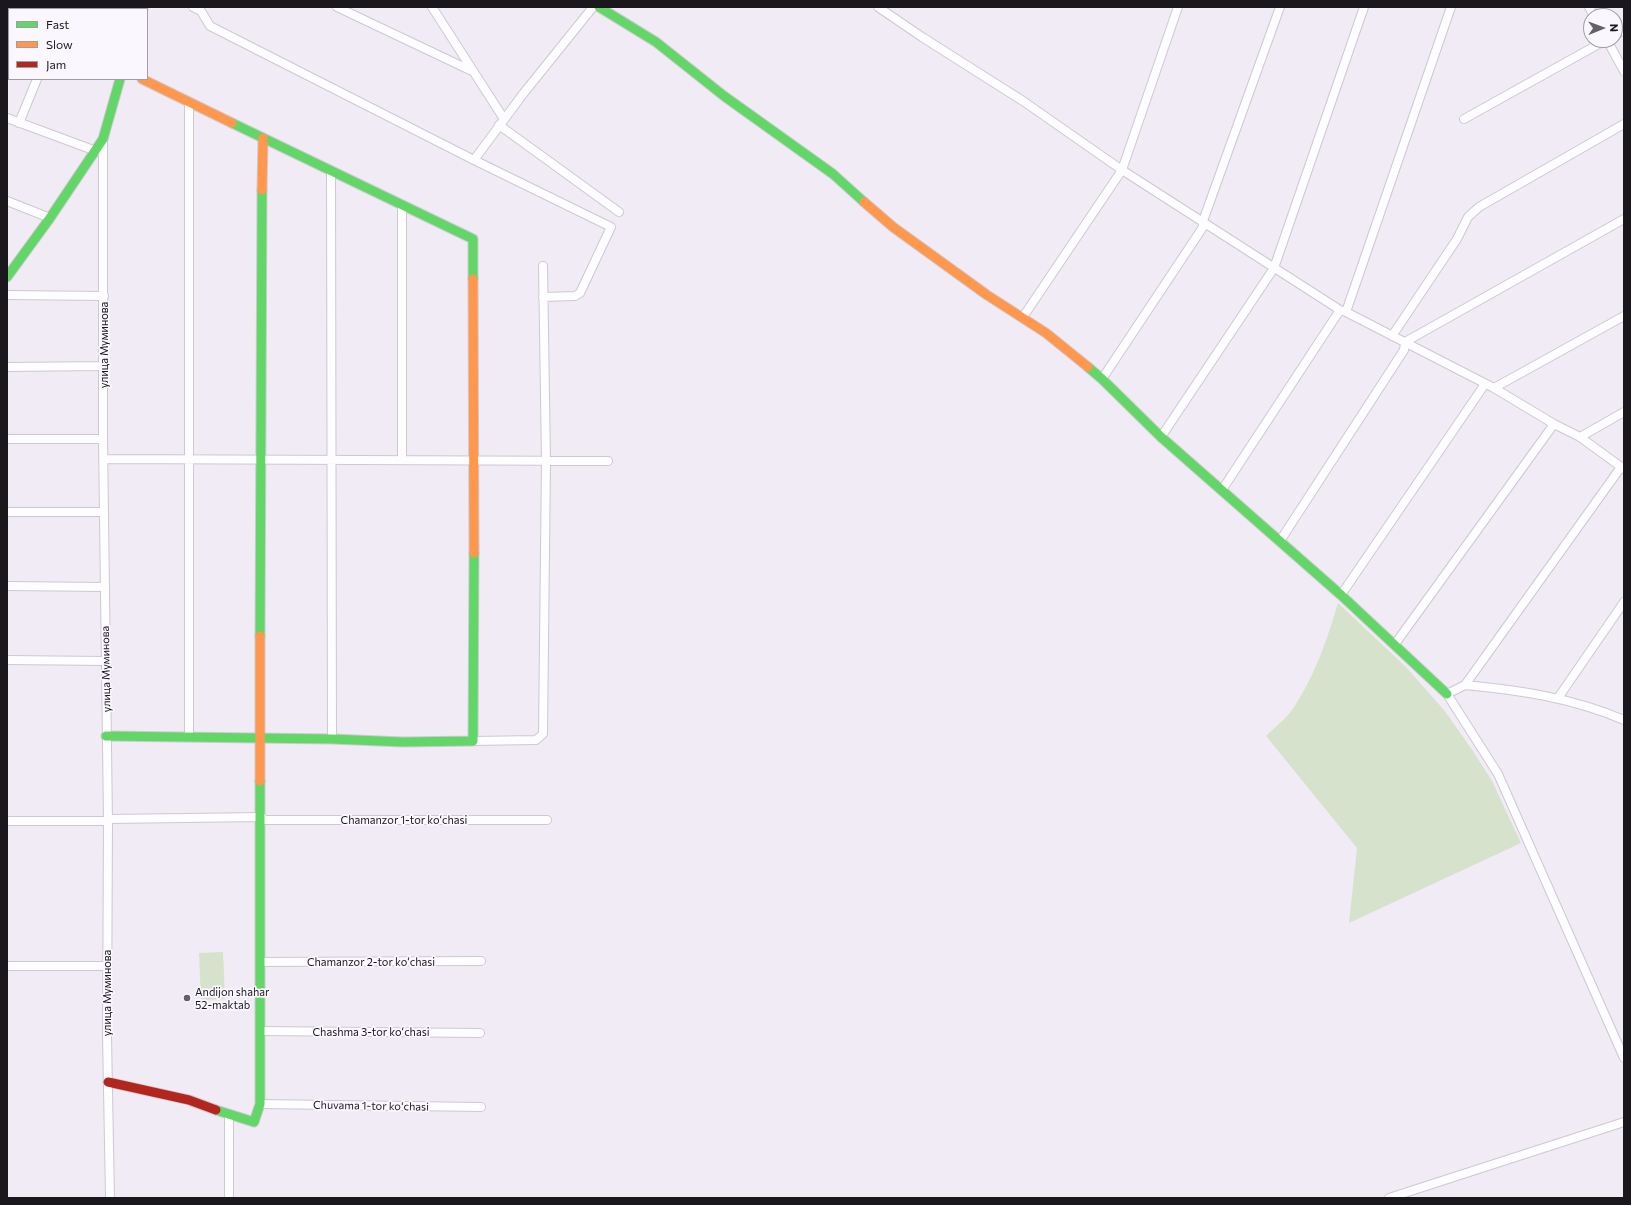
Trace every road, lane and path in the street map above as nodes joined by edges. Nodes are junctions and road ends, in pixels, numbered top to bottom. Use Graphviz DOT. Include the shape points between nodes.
graph roads {
  1 [pos="193,7"];
  2 [pos="337,7"];
  3 [pos="432,7"];
  4 [pos="593,7"];
  5 [pos="599,7"];
  6 [pos="878,7"];
  7 [pos="1178,7"];
  8 [pos="1280,7"];
  9 [pos="1364,7"];
  10 [pos="1451,7"];
  11 [pos="1593,48"];
  12 [pos="1611,48"];
  13 [pos="1624,71"];
  14 [pos="474,72"];
  15 [pos="37,80"];
  16 [pos="120,80"];
  17 [pos="144,80"];
  18 [pos="189,102"];
  19 [pos="7,118"];
  20 [pos="1464,119"];
  21 [pos="502,122"];
  22 [pos="19,123"];
  23 [pos="1624,124"];
  24 [pos="262,138"];
  25 [pos="103,139"];
  26 [pos="96,151"];
  27 [pos="474,160"];
  28 [pos="1122,170"];
  29 [pos="331,172"];
  30 [pos="7,201"];
  31 [pos="402,206"];
  32 [pos="619,212"];
  33 [pos="50,218"];
  34 [pos="1624,219"];
  35 [pos="1203,221"];
  36 [pos="543,266"];
  37 [pos="1274,268"];
  38 [pos="7,278"];
  39 [pos="7,295"];
  40 [pos="104,296"];
  41 [pos="543,297"];
  42 [pos="1343,311"];
  43 [pos="1624,316"];
  44 [pos="1023,317"];
  45 [pos="1392,336"];
  46 [pos="1405,342"];
  47 [pos="104,366"];
  48 [pos="7,367"];
  49 [pos="1102,380"];
  50 [pos="1485,384"];
  51 [pos="1494,388"];
  52 [pos="1624,412"];
  53 [pos="1554,424"];
  54 [pos="1161,437"];
  55 [pos="1580,437"];
  56 [pos="7,439"];
  57 [pos="103,439"];
  58 [pos="104,459"];
  59 [pos="189,460"];
  60 [pos="260,460"];
  61 [pos="331,460"];
  62 [pos="402,460"];
  63 [pos="546,461"];
  64 [pos="608,461"];
  65 [pos="475,462"];
  66 [pos="1623,468"];
  67 [pos="1222,490"];
  68 [pos="7,512"];
  69 [pos="104,512"];
  70 [pos="1280,541"];
  71 [pos="7,586"];
  72 [pos="105,587"];
  73 [pos="1341,595"];
  74 [pos="1624,602"];
  75 [pos="1395,644"];
  76 [pos="7,660"];
  77 [pos="105,661"];
  78 [pos="1465,685"];
  79 [pos="1447,694"];
  80 [pos="1558,698"];
  81 [pos="1624,720"];
  82 [pos="106,736"];
  83 [pos="189,737"];
  84 [pos="260,738"];
  85 [pos="332,739"];
  86 [pos="473,741"];
  87 [pos="262,818"];
  88 [pos="108,820"];
  89 [pos="547,820"];
  90 [pos="7,821"];
  91 [pos="481,961"];
  92 [pos="261,962"];
  93 [pos="7,966"];
  94 [pos="107,966"];
  95 [pos="261,1032"];
  96 [pos="480,1033"];
  97 [pos="1624,1058"];
  98 [pos="108,1082"];
  99 [pos="260,1104"];
  100 [pos="481,1108"];
  101 [pos="229,1114"];
  102 [pos="1624,1122"];
  103 [pos="110,1198"];
  104 [pos="229,1198"];
  105 [pos="1389,1198"];
  1 -- 27 [label="street" via="200,11 210,26"];
  2 -- 14 [label="street"];
  3 -- 14 [label="street"];
  4 -- 21 [label="street"];
  5 -- 44 [label="street" via="651,38 724,96 833,174 893,227 987,295"];
  6 -- 28 [label="street" via="1023,101"];
  7 -- 28 [label="street"];
  8 -- 35 [label="street"];
  9 -- 37 [label="street"];
  10 -- 42 [label="street"];
  11 -- 20 [label="street"];
  12 -- 13 [label="street"];
  14 -- 21 [label="street"];
  15 -- 22 [label="street"];
  16 -- 25 [label="street"];
  17 -- 18 [label="street"];
  18 -- 24 [label="street"];
  18 -- 59 [label="street"];
  19 -- 22 [label="street"];
  21 -- 27 [label="street"];
  21 -- 32 [label="street"];
  22 -- 26 [label="street"];
  23 -- 45 [label="street" via="1478,206 1468,217 1457,239"];
  24 -- 29 [label="street"];
  24 -- 60 [label="street"];
  25 -- 26 [label="street"];
  25 -- 40 [label="street, улица Муминова"];
  26 -- 33 [label="street"];
  27 -- 41 [label="street" via="611,227 580,293 575,296"];
  28 -- 35 [label="street"];
  28 -- 44 [label="street"];
  29 -- 31 [label="street"];
  29 -- 61 [label="street"];
  30 -- 33 [label="street"];
  31 -- 62 [label="street"];
  31 -- 65 [label="street" via="473,239"];
  33 -- 38 [label="street"];
  34 -- 46 [label="street"];
  35 -- 37 [label="street"];
  35 -- 49 [label="street" via="1203,227"];
  36 -- 41 [label="street"];
  37 -- 42 [label="street"];
  37 -- 54 [label="street"];
  39 -- 40 [label="street"];
  40 -- 47 [label="street, улица Муминова"];
  41 -- 63 [label="street"];
  42 -- 45 [label="street"];
  42 -- 67 [label="street"];
  43 -- 51 [label="street"];
  44 -- 49 [label="street"];
  45 -- 46 [label="street"];
  46 -- 50 [label="street"];
  46 -- 70 [label="street" via="1404,350"];
  47 -- 48 [label="street"];
  47 -- 57 [label="street, улица Муминова"];
  49 -- 54 [label="street"];
  50 -- 51 [label="street"];
  50 -- 73 [label="street"];
  51 -- 53 [label="street"];
  52 -- 55 [label="street"];
  53 -- 55 [label="street"];
  53 -- 75 [label="street"];
  54 -- 67 [label="street"];
  55 -- 66 [label="street"];
  56 -- 57 [label="street"];
  57 -- 58 [label="street, улица Муминова"];
  58 -- 59 [label="street"];
  58 -- 69 [label="street, улица Муминова"];
  59 -- 60 [label="street"];
  59 -- 83 [label="street"];
  60 -- 61 [label="street"];
  60 -- 84 [label="street"];
  61 -- 62 [label="street"];
  61 -- 85 [label="street"];
  62 -- 65 [label="street"];
  63 -- 64 [label="street"];
  63 -- 65 [label="street"];
  63 -- 86 [label="street" via="543,734 536,740"];
  65 -- 86 [label="street"];
  66 -- 78 [label="street"];
  67 -- 70 [label="street"];
  68 -- 69 [label="street"];
  69 -- 72 [label="street, улица Муминова"];
  70 -- 73 [label="street"];
  71 -- 72 [label="street"];
  72 -- 77 [label="street, улица Муминова"];
  73 -- 75 [label="street"];
  74 -- 80 [label="street"];
  75 -- 79 [label="street"];
  76 -- 77 [label="street"];
  77 -- 82 [label="street, улица Муминова"];
  78 -- 79 [label="street"];
  78 -- 80 [label="street" via="1509,689"];
  79 -- 97 [label="street" via="1498,774"];
  80 -- 81 [label="street"];
  82 -- 83 [label="street"];
  82 -- 88 [label="street, улица Муминова"];
  83 -- 84 [label="street"];
  84 -- 85 [label="street"];
  84 -- 87 [label="street"];
  85 -- 86 [label="street"];
  87 -- 88 [label="street, Chamanzor 1-tor koʻchasi"];
  87 -- 89 [label="street, Chamanzor 1-tor koʻchasi"];
  87 -- 92 [label="street"];
  88 -- 90 [label="street, Chamanzor 1-tor koʻchasi"];
  88 -- 94 [label="street, улица Муминова"];
  91 -- 92 [label="street, Chamanzor 2-tor koʻchasi"];
  92 -- 95 [label="street"];
  93 -- 94 [label="street"];
  94 -- 98 [label="street, улица Муминова"];
  95 -- 96 [label="street, Chashma 3-tor koʻchasi"];
  95 -- 99 [label="street"];
  98 -- 101 [label="street" via="189,1100"];
  98 -- 103 [label="street, улица Муминова"];
  99 -- 100 [label="street, Chuvama 1-tor koʻchasi"];
  99 -- 101 [label="street" via="254,1122"];
  101 -- 104 [label="street"];
  102 -- 105 [label="street"];
}
